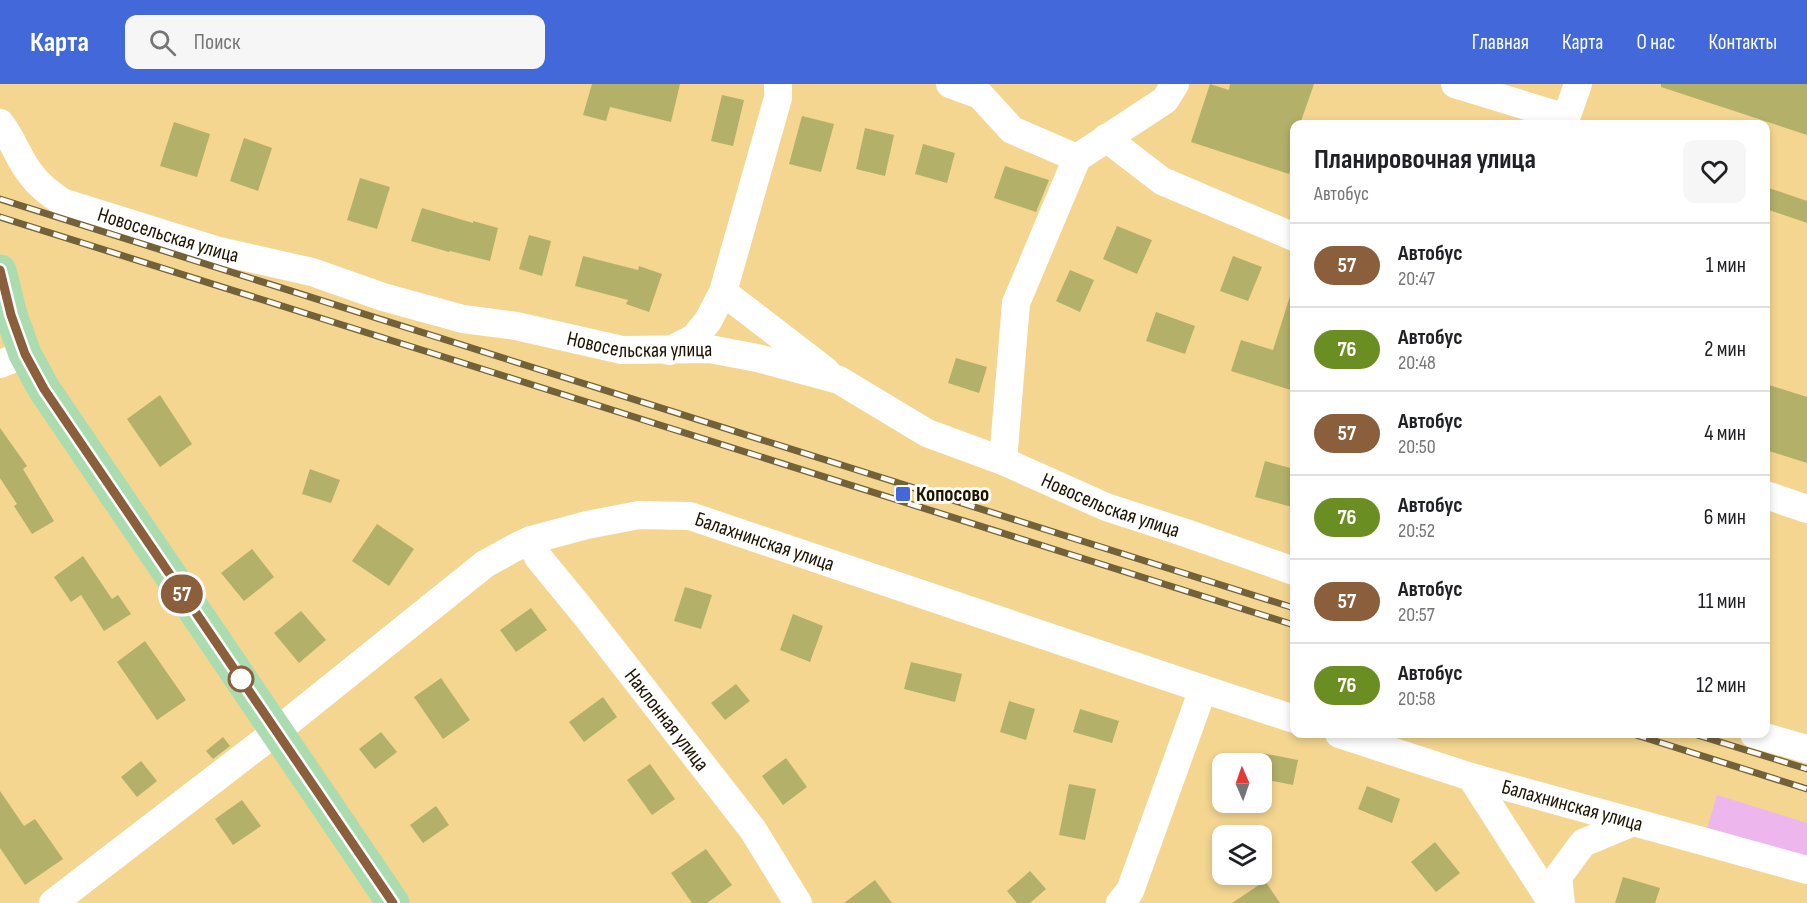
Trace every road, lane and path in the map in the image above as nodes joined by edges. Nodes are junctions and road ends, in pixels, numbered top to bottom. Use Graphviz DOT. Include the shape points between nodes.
graph roads {
  1 [pos="778,84"];
  2 [pos="950,84"];
  3 [pos="1175,84"];
  4 [pos="1455,84"];
  5 [pos="1578,84"];
  6 [pos="1562,120"];
  7 [pos="1565,120"];
  8 [pos="0,123"];
  9 [pos="1107,138"];
  10 [pos="1077,158"];
  11 [pos="1290,235"];
  12 [pos="0,270"];
  13 [pos="723,292"];
  14 [pos="669,351"];
  15 [pos="13,359"];
  16 [pos="839,380"];
  17 [pos="1003,461"];
  18 [pos="1770,496"];
  19 [pos="1807,509"];
  20 [pos="531,540"];
  21 [pos="1290,570"];
  22 [pos="1203,689"];
  23 [pos="1290,717"];
  24 [pos="277,731"];
  25 [pos="1351,738"];
  26 [pos="1768,738"];
  27 [pos="1807,749"];
  28 [pos="1471,777"];
  29 [pos="1634,822"];
  30 [pos="1807,870"];
  31 [pos="1133,899"];
  32 [pos="53,903"];
  33 [pos="393,903"];
  34 [pos="798,903"];
  35 [pos="1552,903"];
  36 [pos="1561,903"];
  1 -- 13 [label="street" via="778,98"];
  2 -- 10 [label="street" via="980,95 1012,130"];
  3 -- 9 [label="street" via="1165,100"];
  4 -- 6 [label="street"];
  5 -- 7 [label="street"];
  8 -- 14 [label="street, Новосельская улица" via="29,172 43,189 62,202 219,251 312,272 463,319 516,326 622,350"];
  9 -- 10 [label="street"];
  9 -- 11 [label="street" via="1162,181"];
  10 -- 17 [label="street" via="1016,303"];
  12 -- 15 [label="main road" via="11,315"];
  13 -- 14 [label="street" via="694,338"];
  13 -- 16 [label="street"];
  14 -- 16 [label="street, Новосельская улица" via="710,350 757,358"];
  15 -- 24 [label="main road" via="57,407"];
  16 -- 17 [label="street, Новосельская улица" via="927,433"];
  17 -- 21 [label="street, Новосельская улица" via="1106,507"];
  18 -- 19 [label="street"];
  20 -- 22 [label="street, Балахнинская улица" via="639,515 690,516"];
  20 -- 24 [label="street, Балахнинская улица" via="485,564"];
  20 -- 34 [label="street, Наклонная улица" via="538,557 753,830"];
  22 -- 23 [label="street, Балахнинская улица"];
  22 -- 31 [label="street"];
  24 -- 32 [label="street, Балахнинская улица"];
  24 -- 33 [label="main road"];
  25 -- 28 [label="street, Балахнинская улица"];
  26 -- 27 [label="street"];
  28 -- 29 [label="street, Балахнинская улица"];
  28 -- 35 [label="street"];
  29 -- 30 [label="street, Балахнинская улица"];
  29 -- 36 [label="street" via="1583,843 1558,877"];
}
